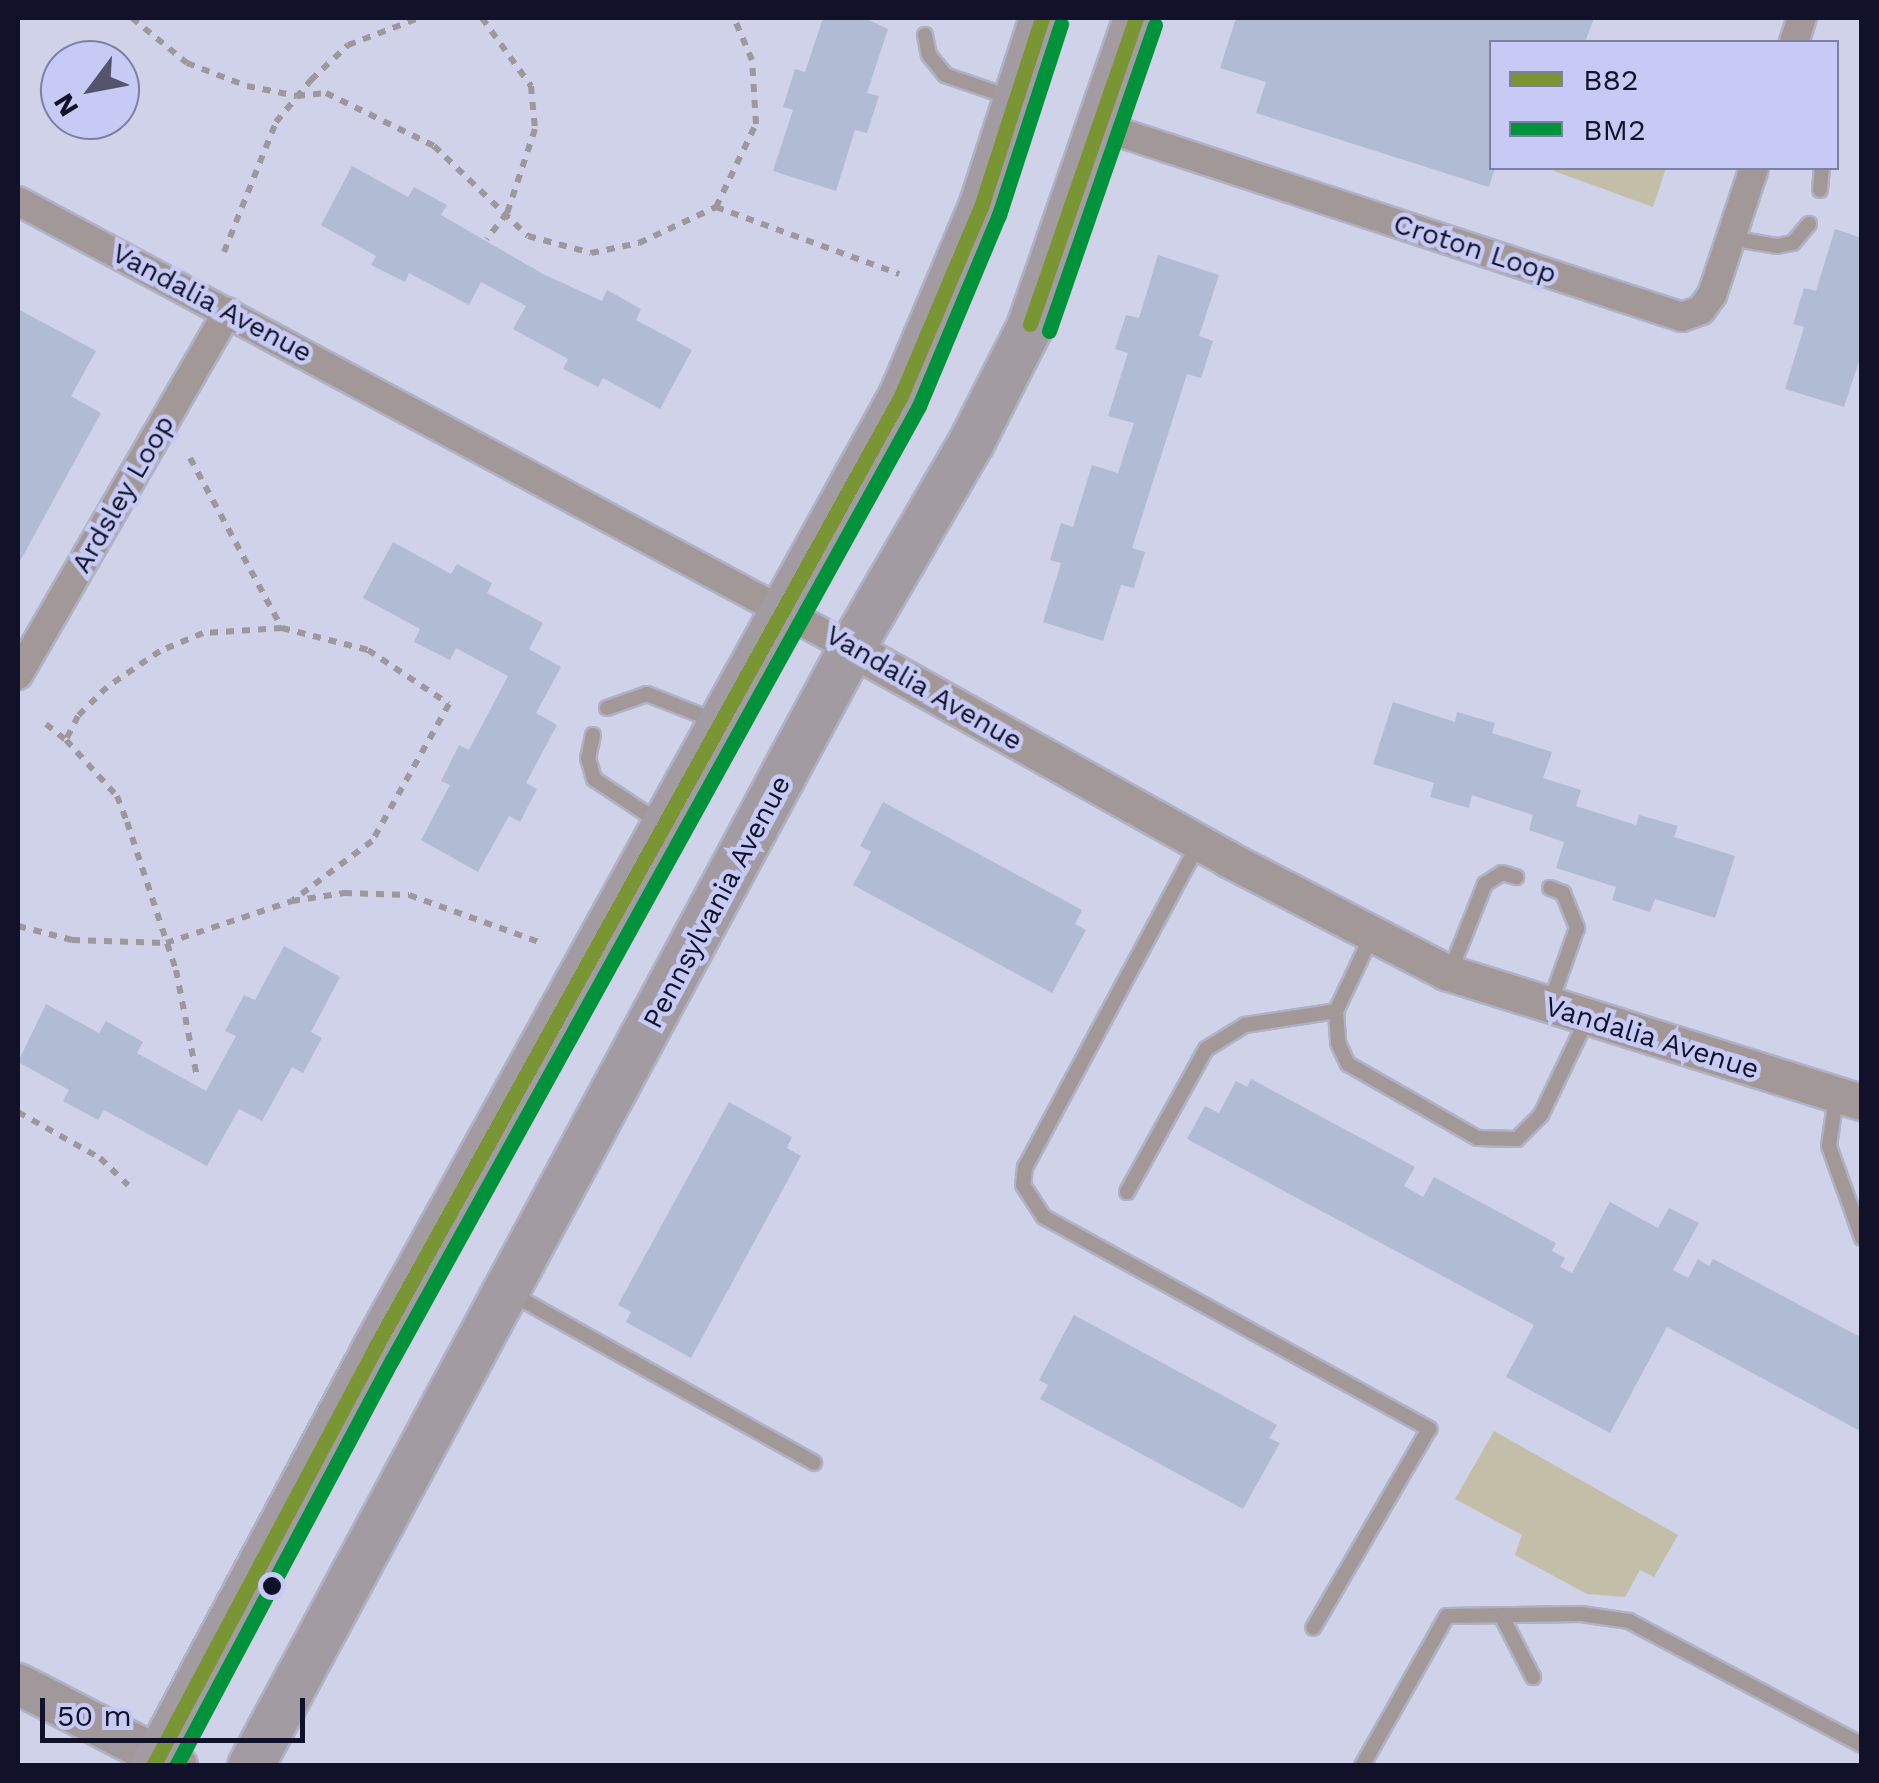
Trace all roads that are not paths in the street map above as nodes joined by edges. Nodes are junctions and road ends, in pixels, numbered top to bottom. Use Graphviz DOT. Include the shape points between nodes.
graph roads {
  1 [pos="1042,18"];
  2 [pos="1136,18"];
  3 [pos="925,35"];
  4 [pos="1016,100"];
  5 [pos="1103,127"];
  6 [pos="1753,170"];
  7 [pos="1822,170"];
  8 [pos="1820,190"];
  9 [pos="18,201"];
  10 [pos="1809,224"];
  11 [pos="1730,238"];
  12 [pos="228,312"];
  13 [pos="786,610"];
  14 [pos="852,648"];
  15 [pos="18,675"];
  16 [pos="607,708"];
  17 [pos="722,724"];
  18 [pos="592,734"];
  19 [pos="666,826"];
  20 [pos="1199,843"];
  21 [pos="1516,877"];
  22 [pos="1550,888"];
  23 [pos="1372,935"];
  24 [pos="1450,974"];
  25 [pos="1549,1007"];
  26 [pos="1336,1011"];
  27 [pos="1588,1017"];
  28 [pos="1849,1098"];
  29 [pos="1128,1192"];
  30 [pos="1862,1238"];
  31 [pos="507,1292"];
  32 [pos="814,1463"];
  33 [pos="1501,1615"];
  34 [pos="1313,1628"];
  35 [pos="1533,1677"];
  36 [pos="18,1684"];
  37 [pos="1862,1745"];
  38 [pos="162,1762"];
  39 [pos="250,1766"];
  40 [pos="1362,1766"];
  1 -- 4 [label="main road"];
  2 -- 5 [label="main road, Pennsylvania Avenue"];
  3 -- 4 [label="lane" via="928,55 945,75"];
  4 -- 13 [label="main road" via="946,298"];
  5 -- 11 [label="street, Croton Loop" via="1682,317 1701,310 1712,295"];
  5 -- 14 [label="main road, Pennsylvania Avenue" via="1029,328"];
  6 -- 11 [label="street, Croton Loop"];
  7 -- 8 [label="lane"];
  9 -- 12 [label="street, Vandalia Avenue"];
  10 -- 11 [label="lane" via="1793,243 1777,246"];
  12 -- 13 [label="street, Vandalia Avenue"];
  12 -- 15 [label="street, Ardsley Loop"];
  13 -- 14 [label="street, Vandalia Avenue"];
  13 -- 17 [label="main road"];
  14 -- 20 [label="street, Vandalia Avenue"];
  14 -- 31 [label="main road, Pennsylvania Avenue"];
  16 -- 17 [label="lane" via="647,694"];
  17 -- 19 [label="main road"];
  18 -- 19 [label="lane" via="588,758 594,779"];
  19 -- 38 [label="main road"];
  20 -- 23 [label="street, Vandalia Avenue"];
  20 -- 34 [label="lane" via="1025,1167 1023,1185 1044,1217 1429,1429"];
  21 -- 24 [label="lane" via="1502,873 1485,884"];
  22 -- 25 [label="lane" via="1562,894 1577,928"];
  23 -- 24 [label="street, Vandalia Avenue"];
  23 -- 26 [label="lane"];
  24 -- 25 [label="street, Vandalia Avenue"];
  25 -- 27 [label="street, Vandalia Avenue"];
  26 -- 27 [label="lane" via="1338,1043 1348,1064 1477,1138 1517,1139 1542,1116"];
  26 -- 29 [label="lane" via="1245,1025 1206,1049"];
  27 -- 28 [label="street, Vandalia Avenue"];
  28 -- 30 [label="lane" via="1829,1146"];
  31 -- 32 [label="lane"];
  31 -- 39 [label="main road, Pennsylvania Avenue"];
  33 -- 35 [label="lane"];
  33 -- 37 [label="lane" via="1629,1621"];
  33 -- 40 [label="lane" via="1440,1621"];
  36 -- 38 [label="main road"];
}
